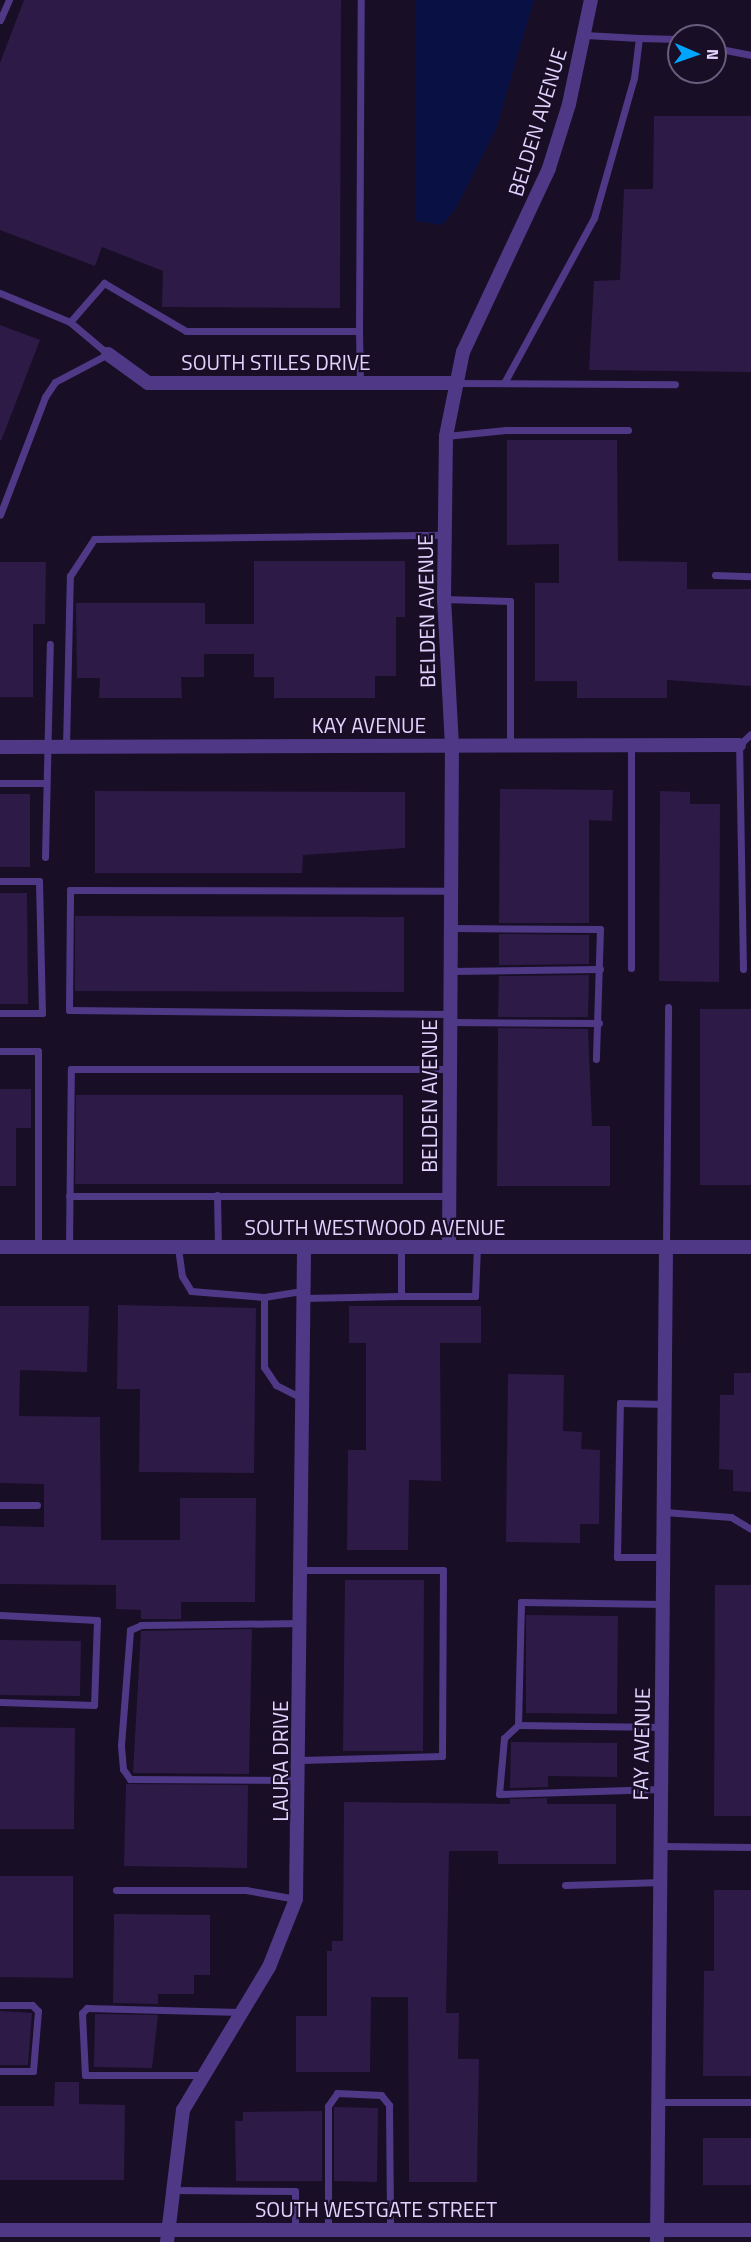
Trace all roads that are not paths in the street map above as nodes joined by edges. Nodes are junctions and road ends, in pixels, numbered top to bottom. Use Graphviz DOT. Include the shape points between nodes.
graph roads {
  1 [pos="9,0"];
  2 [pos="361,0"];
  3 [pos="591,0"];
  4 [pos="0,20"];
  5 [pos="585,35"];
  6 [pos="639,38"];
  7 [pos="667,39"];
  8 [pos="727,50"];
  9 [pos="751,55"];
  10 [pos="0,293"];
  11 [pos="70,322"];
  12 [pos="359,331"];
  13 [pos="108,354"];
  14 [pos="360,383"];
  15 [pos="454,383"];
  16 [pos="504,383"];
  17 [pos="675,384"];
  18 [pos="628,430"];
  19 [pos="446,436"];
  20 [pos="0,515"];
  21 [pos="445,535"];
  22 [pos="715,575"];
  23 [pos="751,576"];
  24 [pos="444,599"];
  25 [pos="50,644"];
  26 [pos="751,734"];
  27 [pos="738,745"];
  28 [pos="452,746"];
  29 [pos="510,746"];
  30 [pos="631,746"];
  31 [pos="0,747"];
  32 [pos="50,747"];
  33 [pos="66,747"];
  34 [pos="0,783"];
  35 [pos="44,783"];
  36 [pos="45,857"];
  37 [pos="0,881"];
  38 [pos="452,891"];
  39 [pos="452,928"];
  40 [pos="631,968"];
  41 [pos="600,969"];
  42 [pos="743,969"];
  43 [pos="452,971"];
  44 [pos="668,1007"];
  45 [pos="0,1013"];
  46 [pos="451,1018"];
  47 [pos="598,1023"];
  48 [pos="0,1051"];
  49 [pos="596,1059"];
  50 [pos="450,1069"];
  51 [pos="217,1195"];
  52 [pos="69,1196"];
  53 [pos="450,1196"];
  54 [pos="0,1247"];
  55 [pos="38,1247"];
  56 [pos="69,1247"];
  57 [pos="449,1247"];
  58 [pos="477,1247"];
  59 [pos="666,1247"];
  60 [pos="751,1247"];
  61 [pos="178,1248"];
  62 [pos="401,1248"];
  63 [pos="219,1249"];
  64 [pos="304,1250"];
  65 [pos="303,1295"];
  66 [pos="401,1296"];
  67 [pos="264,1297"];
  68 [pos="303,1399"];
  69 [pos="665,1404"];
  70 [pos="0,1505"];
  71 [pos="37,1505"];
  72 [pos="664,1512"];
  73 [pos="751,1529"];
  74 [pos="664,1557"];
  75 [pos="302,1570"];
  76 [pos="664,1604"];
  77 [pos="0,1615"];
  78 [pos="301,1623"];
  79 [pos="0,1702"];
  80 [pos="518,1725"];
  81 [pos="662,1727"];
  82 [pos="301,1760"];
  83 [pos="301,1780"];
  84 [pos="662,1789"];
  85 [pos="661,1845"];
  86 [pos="751,1847"];
  87 [pos="661,1882"];
  88 [pos="565,1885"];
  89 [pos="116,1890"];
  90 [pos="296,1899"];
  91 [pos="0,2005"];
  92 [pos="240,2012"];
  93 [pos="0,2071"];
  94 [pos="200,2076"];
  95 [pos="658,2102"];
  96 [pos="751,2102"];
  97 [pos="170,2190"];
  98 [pos="0,2230"];
  99 [pos="295,2230"];
  100 [pos="328,2230"];
  101 [pos="751,2230"];
  102 [pos="390,2231"];
  103 [pos="167,2236"];
  104 [pos="657,2236"];
  1 -- 4 [label="lane"];
  2 -- 12 [label="lane"];
  3 -- 5 [label="street, BELDEN AVENUE"];
  5 -- 6 [label="lane"];
  5 -- 15 [label="street, BELDEN AVENUE" via="549,168 519,243 475,323"];
  6 -- 7 [label="lane"];
  6 -- 16 [label="lane" via="634,78 594,218"];
  8 -- 9 [label="lane"];
  10 -- 11 [label="lane"];
  11 -- 12 [label="lane" via="104,283 186,331"];
  11 -- 13 [label="lane"];
  12 -- 14 [label="lane"];
  13 -- 14 [label="street, SOUTH STILES DRIVE" via="148,383"];
  13 -- 20 [label="lane" via="55,382 45,397"];
  14 -- 15 [label="street, SOUTH STILES DRIVE"];
  15 -- 16 [label="lane"];
  15 -- 19 [label="street, BELDEN AVENUE"];
  16 -- 17 [label="lane"];
  18 -- 19 [label="lane" via="506,430"];
  19 -- 21 [label="street, BELDEN AVENUE"];
  21 -- 24 [label="street, BELDEN AVENUE"];
  21 -- 33 [label="lane" via="94,539 70,576"];
  22 -- 23 [label="lane"];
  24 -- 28 [label="street, BELDEN AVENUE"];
  24 -- 29 [label="lane" via="510,601"];
  25 -- 32 [label="lane"];
  26 -- 27 [label="lane"];
  27 -- 30 [label="street, KAY AVENUE"];
  27 -- 42 [label="lane"];
  28 -- 29 [label="street, KAY AVENUE"];
  28 -- 33 [label="street, KAY AVENUE"];
  28 -- 38 [label="street, BELDEN AVENUE"];
  29 -- 30 [label="street, KAY AVENUE"];
  30 -- 40 [label="lane"];
  31 -- 32 [label="street, KAY AVENUE"];
  32 -- 33 [label="street, KAY AVENUE"];
  32 -- 35 [label="lane"];
  34 -- 35 [label="lane"];
  35 -- 36 [label="lane"];
  37 -- 45 [label="lane" via="39,881 42,1013"];
  38 -- 39 [label="street, BELDEN AVENUE"];
  38 -- 46 [label="lane" via="70,890 69,923 69,1010"];
  39 -- 41 [label="lane" via="600,928"];
  39 -- 43 [label="street, BELDEN AVENUE"];
  41 -- 43 [label="lane"];
  41 -- 47 [label="lane"];
  43 -- 46 [label="street, BELDEN AVENUE"];
  44 -- 59 [label="lane"];
  46 -- 47 [label="lane"];
  46 -- 50 [label="street, BELDEN AVENUE"];
  47 -- 49 [label="lane"];
  48 -- 55 [label="lane" via="38,1051"];
  50 -- 52 [label="lane" via="71,1068"];
  50 -- 53 [label="street, BELDEN AVENUE"];
  51 -- 52 [label="lane"];
  51 -- 53 [label="lane"];
  51 -- 63 [label="lane"];
  52 -- 56 [label="lane"];
  53 -- 57 [label="street, BELDEN AVENUE"];
  54 -- 55 [label="street, SOUTH WESTWOOD AVENUE"];
  55 -- 56 [label="street, SOUTH WESTWOOD AVENUE"];
  56 -- 61 [label="street, SOUTH WESTWOOD AVENUE"];
  57 -- 58 [label="street, SOUTH WESTWOOD AVENUE"];
  57 -- 62 [label="street, SOUTH WESTWOOD AVENUE"];
  58 -- 59 [label="street, SOUTH WESTWOOD AVENUE"];
  58 -- 66 [label="lane" via="475,1296"];
  59 -- 60 [label="street, SOUTH WESTWOOD AVENUE"];
  59 -- 69 [label="street, FAY AVENUE"];
  61 -- 63 [label="street, SOUTH WESTWOOD AVENUE"];
  61 -- 67 [label="lane" via="182,1276 191,1291"];
  62 -- 64 [label="street, SOUTH WESTWOOD AVENUE"];
  62 -- 66 [label="lane"];
  63 -- 64 [label="street, SOUTH WESTWOOD AVENUE"];
  64 -- 65 [label="street, LAURA DRIVE"];
  65 -- 66 [label="lane"];
  65 -- 67 [label="lane"];
  65 -- 68 [label="street, LAURA DRIVE"];
  67 -- 68 [label="lane" via="264,1367 276,1385"];
  68 -- 75 [label="street, LAURA DRIVE"];
  69 -- 72 [label="street, FAY AVENUE"];
  69 -- 74 [label="lane" via="620,1403 617,1557"];
  70 -- 71 [label="lane"];
  72 -- 73 [label="lane" via="731,1518"];
  72 -- 74 [label="street, FAY AVENUE"];
  74 -- 76 [label="street, FAY AVENUE"];
  75 -- 78 [label="street, LAURA DRIVE"];
  75 -- 82 [label="lane" via="443,1570 442,1756"];
  76 -- 80 [label="lane" via="521,1602"];
  76 -- 81 [label="street, FAY AVENUE"];
  77 -- 79 [label="lane" via="97,1620 94,1705"];
  78 -- 82 [label="street, LAURA DRIVE"];
  78 -- 83 [label="lane" via="141,1625 129,1630 122,1745 123,1769 130,1779"];
  80 -- 81 [label="lane"];
  80 -- 84 [label="lane" via="504,1738 499,1794"];
  81 -- 84 [label="street, FAY AVENUE"];
  82 -- 83 [label="street, LAURA DRIVE"];
  83 -- 90 [label="street, LAURA DRIVE"];
  84 -- 85 [label="street, FAY AVENUE"];
  85 -- 86 [label="lane"];
  85 -- 87 [label="street, FAY AVENUE"];
  87 -- 88 [label="lane"];
  87 -- 95 [label="street, FAY AVENUE"];
  89 -- 90 [label="lane" via="246,1890"];
  90 -- 92 [label="street, LAURA DRIVE" via="269,1967"];
  91 -- 93 [label="lane" via="32,2006 38,2011 33,2071"];
  92 -- 94 [label="street, LAURA DRIVE"];
  92 -- 94 [label="lane" via="87,2008 82,2013 80,2044 85,2075"];
  94 -- 97 [label="street, LAURA DRIVE" via="183,2110"];
  95 -- 96 [label="lane"];
  95 -- 104 [label="street, FAY AVENUE"];
  97 -- 99 [label="lane" via="294,2191"];
  97 -- 103 [label="street, LAURA DRIVE"];
  98 -- 103 [label="street, SOUTH WESTGATE STREET"];
  99 -- 100 [label="street, SOUTH WESTGATE STREET"];
  99 -- 103 [label="street, SOUTH WESTGATE STREET"];
  100 -- 102 [label="street, SOUTH WESTGATE STREET"];
  100 -- 102 [label="lane" via="328,2106 337,2093 381,2095 389,2105"];
  101 -- 104 [label="street, SOUTH WESTGATE STREET"];
  102 -- 104 [label="street, SOUTH WESTGATE STREET"];
}
